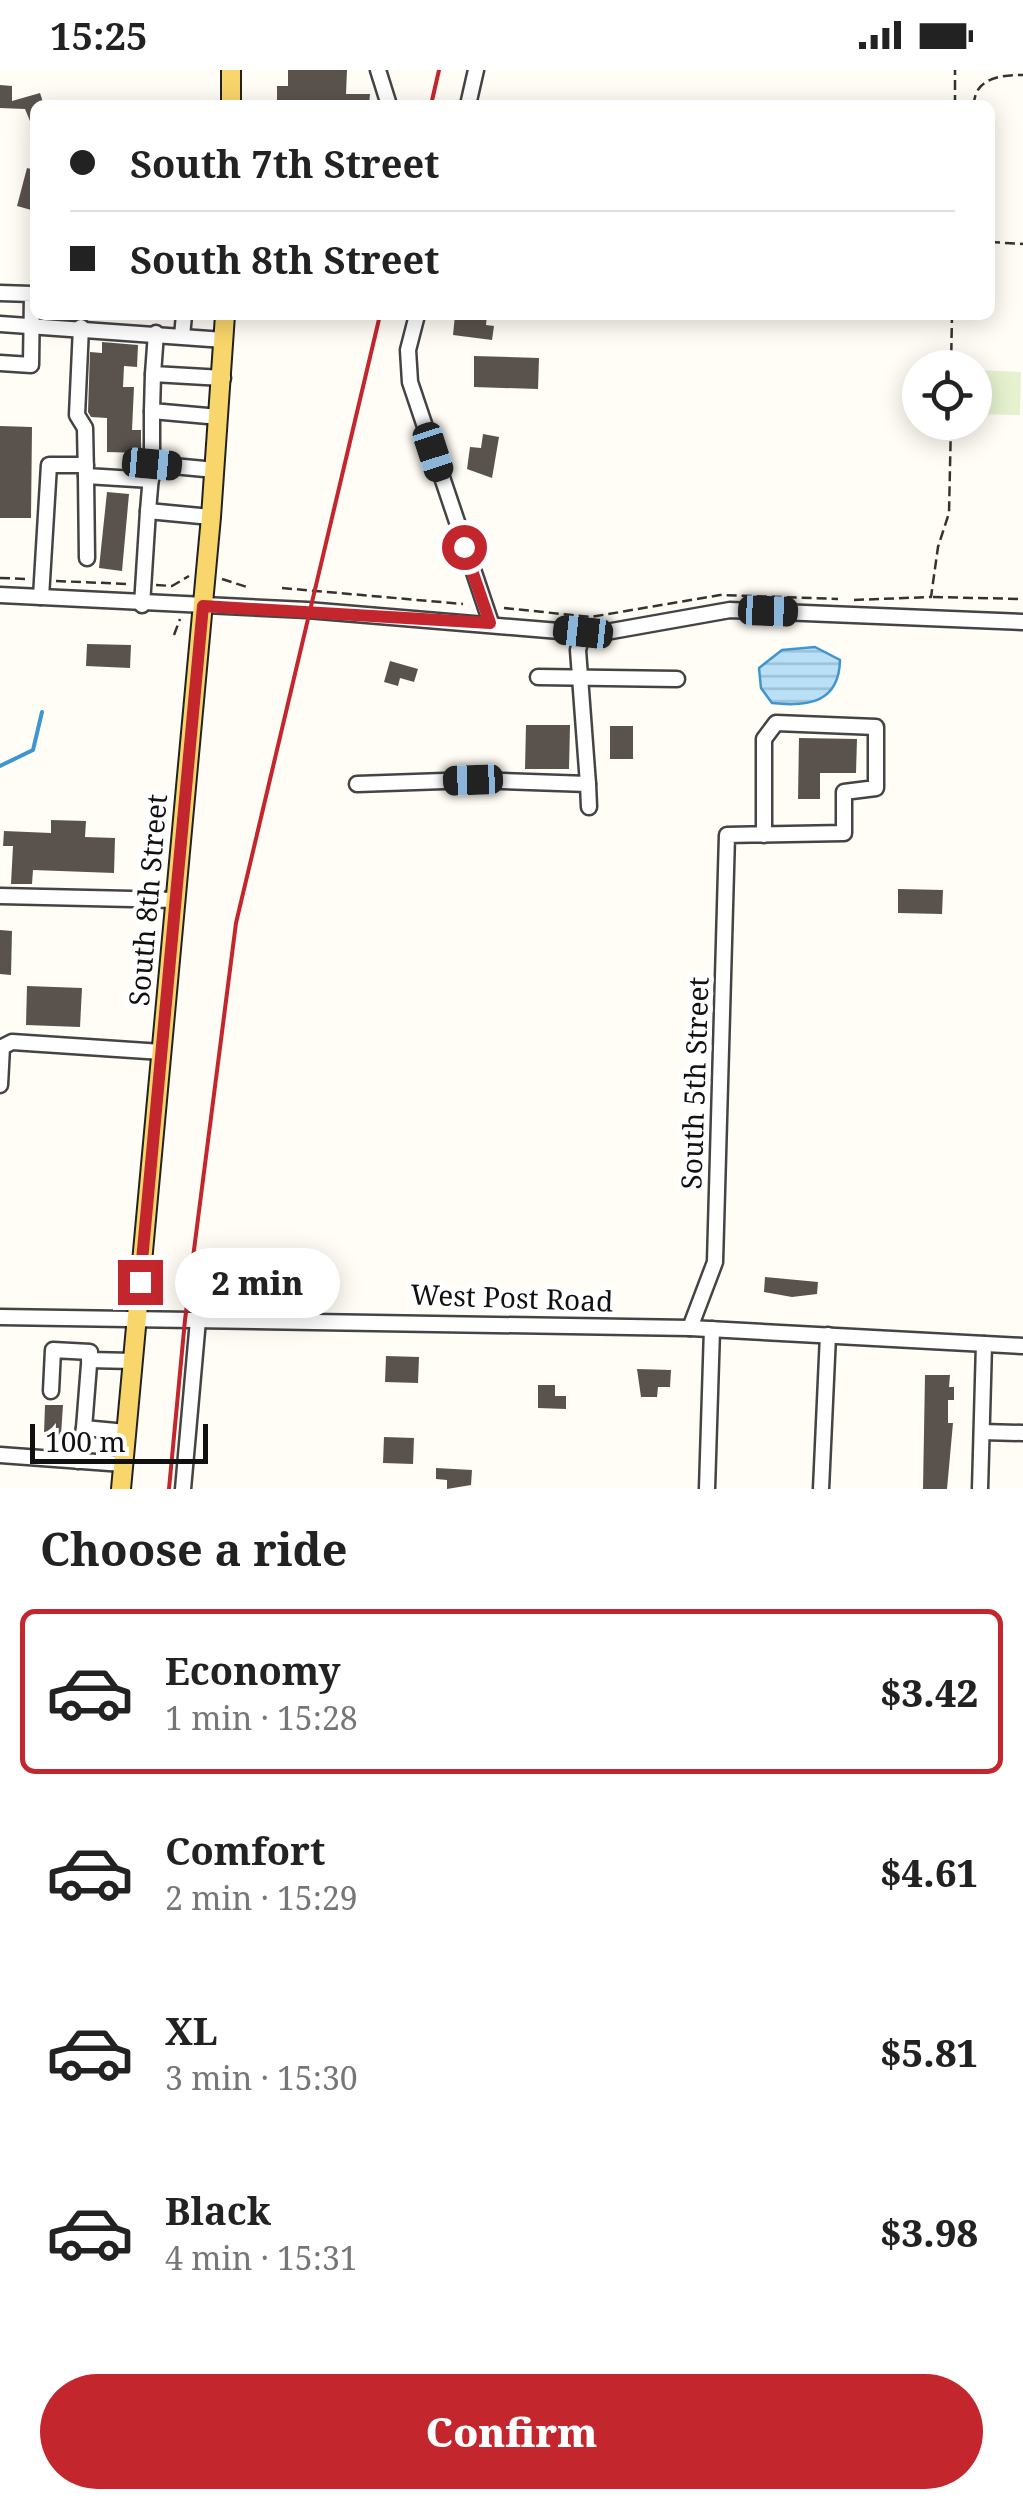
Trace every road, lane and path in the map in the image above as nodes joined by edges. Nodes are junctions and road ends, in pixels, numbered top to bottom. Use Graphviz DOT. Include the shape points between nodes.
graph roads {
  1 [pos="232,70"];
  2 [pos="378,70"];
  3 [pos="476,70"];
  4 [pos="956,70"];
  5 [pos="1023,75"];
  6 [pos="230,100"];
  7 [pos="387,100"];
  8 [pos="469,100"];
  9 [pos="955,100"];
  10 [pos="974,100"];
  11 [pos="995,242"];
  12 [pos="1023,244"];
  13 [pos="0,293"];
  14 [pos="30,294"];
  15 [pos="31,320"];
  16 [pos="184,320"];
  17 [pos="225,320"];
  18 [pos="416,320"];
  19 [pos="952,320"];
  20 [pos="0,324"];
  21 [pos="31,324"];
  22 [pos="81,327"];
  23 [pos="156,334"];
  24 [pos="182,336"];
  25 [pos="224,340"];
  26 [pos="952,350"];
  27 [pos="0,363"];
  28 [pos="153,374"];
  29 [pos="223,378"];
  30 [pos="152,411"];
  31 [pos="218,417"];
  32 [pos="951,440"];
  33 [pos="86,470"];
  34 [pos="215,470"];
  35 [pos="151,472"];
  36 [pos="148,511"];
  37 [pos="211,517"];
  38 [pos="87,558"];
  39 [pos="0,578"];
  40 [pos="220,579"];
  41 [pos="43,580"];
  42 [pos="183,582"];
  43 [pos="132,584"];
  44 [pos="153,586"];
  45 [pos="247,586"];
  46 [pos="282,588"];
  47 [pos="0,595"];
  48 [pos="42,597"];
  49 [pos="932,597"];
  50 [pos="838,599"];
  51 [pos="1023,599"];
  52 [pos="854,600"];
  53 [pos="463,604"];
  54 [pos="142,605"];
  55 [pos="203,606"];
  56 [pos="504,608"];
  57 [pos="1023,622"];
  58 [pos="490,623"];
  59 [pos="583,632"];
  60 [pos="538,677"];
  61 [pos="581,678"];
  62 [pos="676,680"];
  63 [pos="356,784"];
  64 [pos="588,784"];
  65 [pos="588,807"];
  66 [pos="764,835"];
  67 [pos="0,896"];
  68 [pos="176,900"];
  69 [pos="162,1052"];
  70 [pos="0,1084"];
  71 [pos="0,1317"];
  72 [pos="137,1320"];
  73 [pos="198,1320"];
  74 [pos="690,1328"];
  75 [pos="712,1329"];
  76 [pos="828,1335"];
  77 [pos="984,1344"];
  78 [pos="1023,1346"];
  79 [pos="89,1360"];
  80 [pos="133,1361"];
  81 [pos="51,1391"];
  82 [pos="84,1428"];
  83 [pos="126,1432"];
  84 [pos="982,1432"];
  85 [pos="1023,1433"];
  86 [pos="0,1455"];
  87 [pos="78,1461"];
  88 [pos="123,1464"];
  89 [pos="121,1489"];
  90 [pos="183,1489"];
  91 [pos="707,1489"];
  92 [pos="821,1489"];
  93 [pos="980,1489"];
  1 -- 6 [label="main road"];
  2 -- 7 [label="street"];
  3 -- 8 [label="street"];
  4 -- 9 [label="path"];
  5 -- 10 [label="path" via="985,82"];
  11 -- 12 [label="path"];
  13 -- 14 [label="street"];
  15 -- 21 [label="street"];
  16 -- 24 [label="street"];
  17 -- 25 [label="main road, South 8th Street"];
  18 -- 58 [label="street" via="410,382"];
  19 -- 26 [label="path"];
  20 -- 21 [label="street"];
  21 -- 22 [label="street"];
  21 -- 27 [label="street" via="31,364"];
  22 -- 23 [label="street"];
  22 -- 33 [label="street" via="77,416 85,428"];
  23 -- 24 [label="street"];
  23 -- 28 [label="street"];
  24 -- 25 [label="street"];
  25 -- 29 [label="main road, South 8th Street"];
  28 -- 29 [label="street"];
  28 -- 30 [label="street"];
  29 -- 31 [label="main road, South 8th Street"];
  30 -- 31 [label="street"];
  30 -- 35 [label="street"];
  31 -- 34 [label="main road, South 8th Street"];
  32 -- 49 [label="path" via="950,513"];
  33 -- 35 [label="street"];
  33 -- 38 [label="street"];
  33 -- 41 [label="street" via="49,464"];
  34 -- 35 [label="street"];
  34 -- 37 [label="main road, South 8th Street"];
  35 -- 36 [label="street"];
  36 -- 37 [label="street"];
  36 -- 54 [label="street"];
  37 -- 55 [label="main road, South 8th Street"];
  39 -- 41 [label="path"];
  40 -- 45 [label="path"];
  41 -- 43 [label="path"];
  41 -- 48 [label="street"];
  42 -- 44 [label="path" via="186,576 172,586"];
  46 -- 53 [label="path"];
  47 -- 48 [label="street"];
  48 -- 54 [label="street"];
  49 -- 51 [label="path"];
  49 -- 52 [label="path"];
  50 -- 56 [label="path" via="720,595 591,617"];
  54 -- 55 [label="street"];
  55 -- 58 [label="street"];
  55 -- 68 [label="main road, South 8th Street"];
  57 -- 59 [label="street" via="730,610"];
  58 -- 59 [label="street"];
  59 -- 61 [label="street"];
  60 -- 61 [label="street"];
  61 -- 62 [label="street"];
  61 -- 64 [label="street"];
  63 -- 64 [label="street"];
  64 -- 65 [label="street"];
  66 -- 66 [label="street" via="844,834 844,792 876,788 876,728 776,723 764,739"];
  66 -- 74 [label="street, South 5th Street" via="727,835 715,1262"];
  67 -- 68 [label="street"];
  68 -- 69 [label="main road, South 8th Street"];
  69 -- 70 [label="street" via="12,1042 2,1048"];
  69 -- 72 [label="main road, South 8th Street"];
  71 -- 72 [label="street, West Post Road"];
  72 -- 73 [label="street, West Post Road"];
  72 -- 80 [label="main road, South 8th Street"];
  73 -- 74 [label="street, West Post Road"];
  73 -- 90 [label="street"];
  74 -- 75 [label="street, West Post Road"];
  75 -- 76 [label="street, West Post Road"];
  75 -- 91 [label="street"];
  76 -- 77 [label="street, West Post Road"];
  76 -- 92 [label="street"];
  77 -- 78 [label="street, West Post Road"];
  77 -- 84 [label="street"];
  79 -- 80 [label="street"];
  79 -- 81 [label="street" via="90,1352 53,1350"];
  79 -- 82 [label="street"];
  80 -- 83 [label="main road, South 8th Street"];
  82 -- 83 [label="street"];
  82 -- 87 [label="street"];
  83 -- 88 [label="main road, South 8th Street"];
  84 -- 85 [label="street"];
  84 -- 93 [label="street"];
  86 -- 87 [label="street"];
  87 -- 88 [label="street"];
  88 -- 89 [label="main road, South 8th Street"];
}
